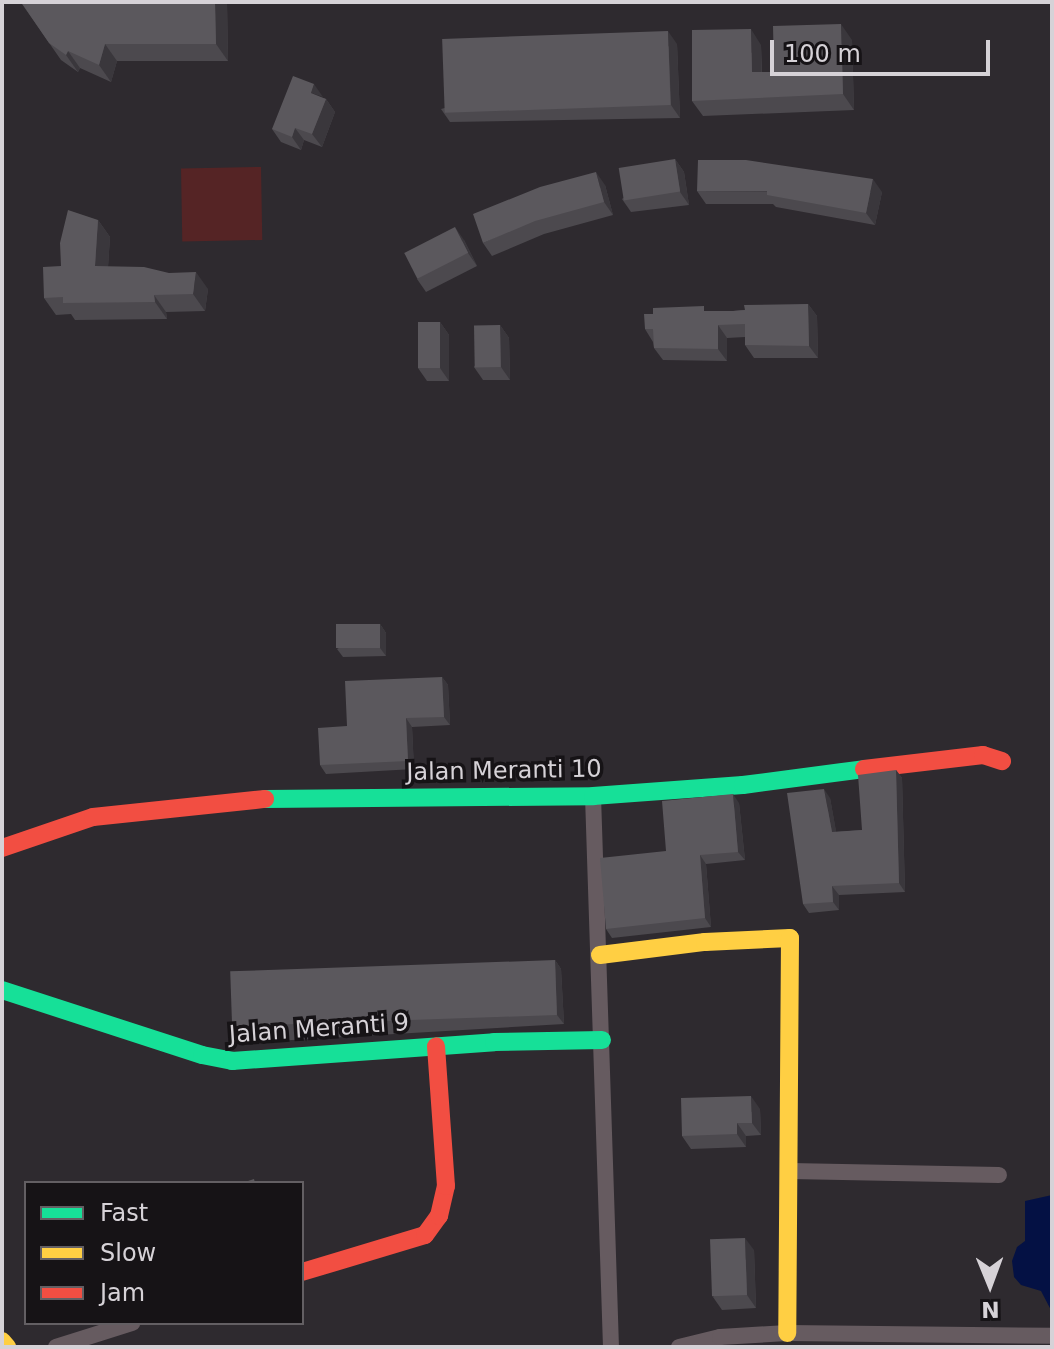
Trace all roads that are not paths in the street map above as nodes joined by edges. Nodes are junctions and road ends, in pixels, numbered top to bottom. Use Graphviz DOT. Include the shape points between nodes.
graph roads {
  1 [pos="1002,761"];
  2 [pos="593,796"];
  3 [pos="5,847"];
  4 [pos="600,955"];
  5 [pos="2,990"];
  6 [pos="602,1040"];
  7 [pos="436,1046"];
  8 [pos="790,1171"];
  9 [pos="999,1175"];
  10 [pos="304,1271"];
  11 [pos="126,1325"];
  12 [pos="787,1333"];
  13 [pos="1052,1336"];
  14 [pos="2,1341"];
  15 [pos="7,1347"];
  16 [pos="56,1347"];
  17 [pos="611,1347"];
  18 [pos="679,1347"];
  1 -- 2 [label="street, Jalan Meranti 10" via="983,755 941,758 743,785"];
  2 -- 3 [label="street, Jalan Meranti 10" via="227,802 93,817"];
  2 -- 4 [label="street"];
  4 -- 6 [label="street"];
  4 -- 8 [label="street" via="790,938"];
  5 -- 7 [label="street, Jalan Meranti 9" via="218,1059"];
  6 -- 7 [label="street, Jalan Meranti 9"];
  6 -- 17 [label="street"];
  7 -- 10 [label="street" via="446,1186 439,1216 425,1235"];
  8 -- 9 [label="street"];
  8 -- 12 [label="street"];
  11 -- 16 [label="street"];
  12 -- 13 [label="street"];
  12 -- 18 [label="street" via="720,1337"];
  14 -- 15 [label="street"];
}
